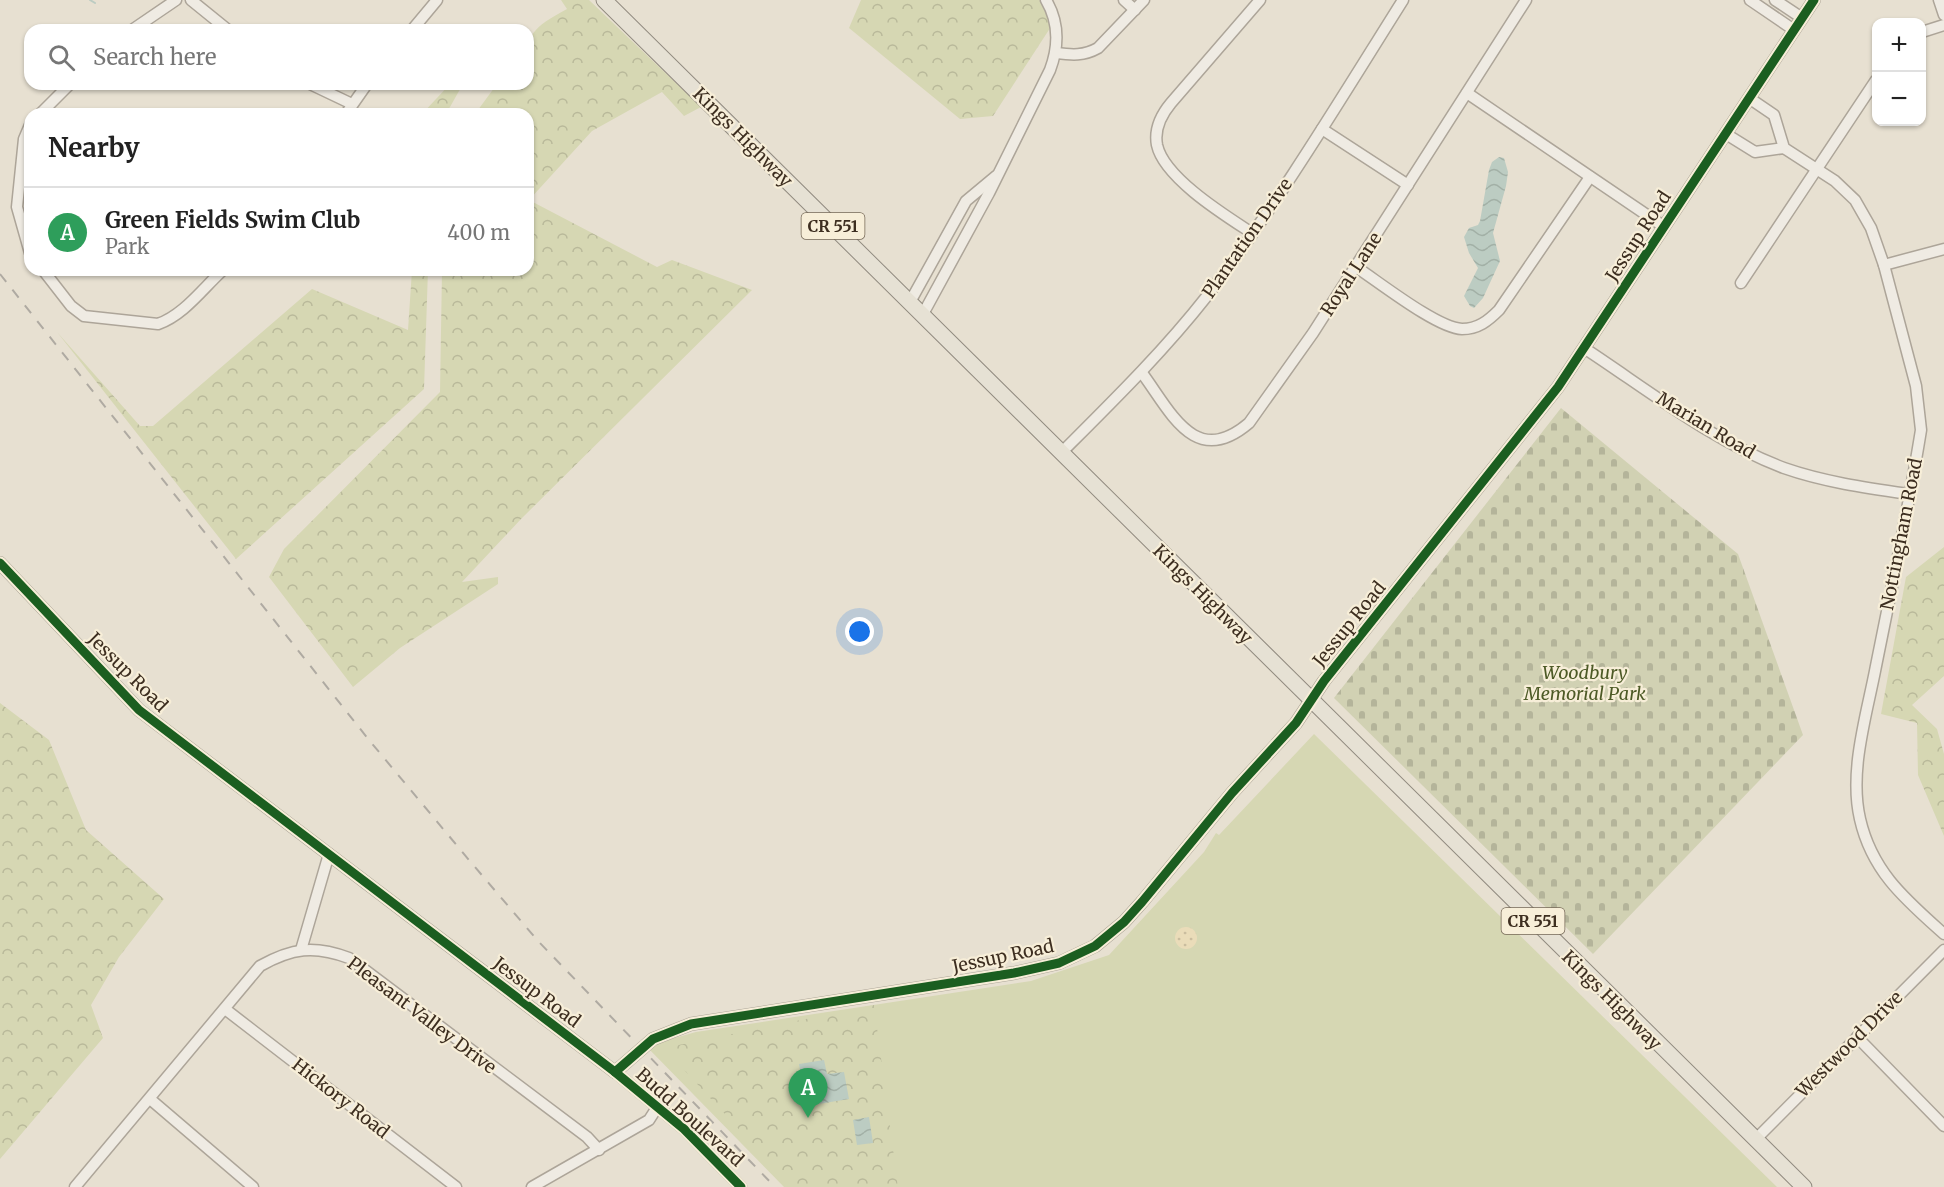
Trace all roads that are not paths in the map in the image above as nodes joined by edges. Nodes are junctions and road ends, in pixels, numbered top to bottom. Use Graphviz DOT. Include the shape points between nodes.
graph roads {
  1 [pos="176,0"];
  2 [pos="191,0"];
  3 [pos="436,0"];
  4 [pos="604,0"];
  5 [pos="1046,0"];
  6 [pos="1124,0"];
  7 [pos="1144,0"];
  8 [pos="1260,0"];
  9 [pos="1403,0"];
  10 [pos="1526,0"];
  11 [pos="1750,0"];
  12 [pos="1775,0"];
  13 [pos="1814,0"];
  14 [pos="1939,0"];
  15 [pos="1135,10"];
  16 [pos="1944,15"];
  17 [pos="1802,18"];
  18 [pos="141,24"];
  19 [pos="221,24"];
  20 [pos="417,24"];
  21 [pos="1944,25"];
  22 [pos="1794,30"];
  23 [pos="1926,31"];
  24 [pos="1056,53"];
  25 [pos="1872,86"];
  26 [pos="63,90"];
  27 [pos="323,90"];
  28 [pos="363,90"];
  29 [pos="1467,93"];
  30 [pos="1749,98"];
  31 [pos="352,104"];
  32 [pos="46,108"];
  33 [pos="349,108"];
  34 [pos="1322,129"];
  35 [pos="1726,134"];
  36 [pos="24,139"];
  37 [pos="1784,148"];
  38 [pos="1819,169"];
  39 [pos="996,175"];
  40 [pos="1590,177"];
  41 [pos="1408,184"];
  42 [pos="1663,226"];
  43 [pos="24,232"];
  44 [pos="1252,233"];
  45 [pos="1944,249"];
  46 [pos="1884,265"];
  47 [pos="1356,267"];
  48 [pos="48,276"];
  49 [pos="217,276"];
  50 [pos="1741,283"];
  51 [pos="910,302"];
  52 [pos="923,314"];
  53 [pos="1584,348"];
  54 [pos="1142,373"];
  55 [pos="1062,452"];
  56 [pos="1909,494"];
  57 [pos="0,563"];
  58 [pos="1312,702"];
  59 [pos="329,854"];
  60 [pos="1944,934"];
  61 [pos="301,950"];
  62 [pos="1944,950"];
  63 [pos="225,1009"];
  64 [pos="1857,1037"];
  65 [pos="615,1072"];
  66 [pos="150,1099"];
  67 [pos="658,1107"];
  68 [pos="1944,1126"];
  69 [pos="1756,1139"];
  70 [pos="599,1150"];
  71 [pos="75,1187"];
  72 [pos="254,1187"];
  73 [pos="456,1187"];
  74 [pos="532,1187"];
  75 [pos="741,1187"];
  76 [pos="1804,1187"];
  1 -- 18 [label="street"];
  2 -- 19 [label="street"];
  3 -- 20 [label="street"];
  4 -- 51 [label="main road, Kings Highway / CR 551"];
  5 -- 24 [label="street" via="1056,22"];
  6 -- 15 [label="street"];
  7 -- 15 [label="street"];
  8 -- 44 [label="street" via="1170,103 1156,131 1157,147 1174,172 1219,212"];
  9 -- 34 [label="street, Plantation Drive"];
  10 -- 29 [label="street, Royal Lane"];
  11 -- 22 [label="street"];
  12 -- 17 [label="street"];
  13 -- 17 [label="street, Jessup Road"];
  14 -- 16 [label="street"];
  15 -- 24 [label="street" via="1088,54"];
  17 -- 22 [label="street, Jessup Road"];
  21 -- 23 [label="street"];
  22 -- 30 [label="street, Jessup Road"];
  24 -- 39 [label="street"];
  25 -- 38 [label="street"];
  26 -- 32 [label="street"];
  27 -- 31 [label="street"];
  28 -- 31 [label="street"];
  29 -- 40 [label="street"];
  29 -- 41 [label="street, Royal Lane"];
  30 -- 35 [label="street, Jessup Road"];
  30 -- 37 [label="street" via="1774,115"];
  31 -- 33 [label="street"];
  34 -- 41 [label="street"];
  34 -- 44 [label="street, Plantation Drive"];
  35 -- 37 [label="street" via="1755,152"];
  35 -- 42 [label="street, Jessup Road"];
  36 -- 43 [label="street" via="17,207"];
  37 -- 38 [label="street, Nottingham Road"];
  38 -- 46 [label="street, Nottingham Road" via="1855,200 1871,228"];
  38 -- 50 [label="street"];
  39 -- 51 [label="street" via="966,201"];
  39 -- 52 [label="street"];
  40 -- 42 [label="street"];
  40 -- 47 [label="street" via="1498,310 1488,322 1474,328 1460,329 1430,316"];
  41 -- 47 [label="street, Royal Lane"];
  42 -- 53 [label="street, Jessup Road"];
  44 -- 54 [label="street, Plantation Drive" via="1205,298"];
  45 -- 46 [label="street"];
  46 -- 56 [label="street, Nottingham Road" via="1920,406 1921,430"];
  47 -- 54 [label="street, Royal Lane" via="1290,366 1249,423 1237,433 1206,442 1194,437 1181,426"];
  48 -- 49 [label="street" via="84,316 158,324 186,306"];
  51 -- 52 [label="main road, Kings Highway / CR 551"];
  52 -- 55 [label="main road, Kings Highway / CR 551"];
  53 -- 56 [label="street, Marian Road" via="1726,441 1758,456 1838,483"];
  53 -- 58 [label="street, Jessup Road" via="1519,438 1324,681"];
  54 -- 55 [label="street, Plantation Drive"];
  55 -- 58 [label="main road, Kings Highway / CR 551"];
  56 -- 60 [label="street, Nottingham Road" via="1859,756 1860,818 1869,847 1884,873 1900,895"];
  57 -- 59 [label="street, Jessup Road" via="139,710"];
  58 -- 65 [label="street, Jessup Road" via="1142,902 1095,946 1059,963 1014,973 691,1024 653,1039"];
  58 -- 69 [label="main road, Kings Highway / CR 551"];
  59 -- 61 [label="street"];
  59 -- 65 [label="street, Jessup Road"];
  61 -- 63 [label="street, Pleasant Valley Drive" via="283,953 260,966"];
  61 -- 70 [label="street, Pleasant Valley Drive" via="322,949 349,958 587,1137"];
  62 -- 64 [label="street, Westwood Drive"];
  63 -- 66 [label="street, Pleasant Valley Drive"];
  63 -- 73 [label="street, Hickory Road"];
  64 -- 68 [label="street"];
  64 -- 69 [label="street, Westwood Drive"];
  65 -- 67 [label="street, Budd Boulevard"];
  66 -- 71 [label="street, Pleasant Valley Drive"];
  66 -- 72 [label="street"];
  67 -- 70 [label="street" via="649,1120"];
  67 -- 75 [label="street, Budd Boulevard" via="714,1156"];
  69 -- 76 [label="main road, Kings Highway / CR 551"];
  70 -- 74 [label="street"];
}
